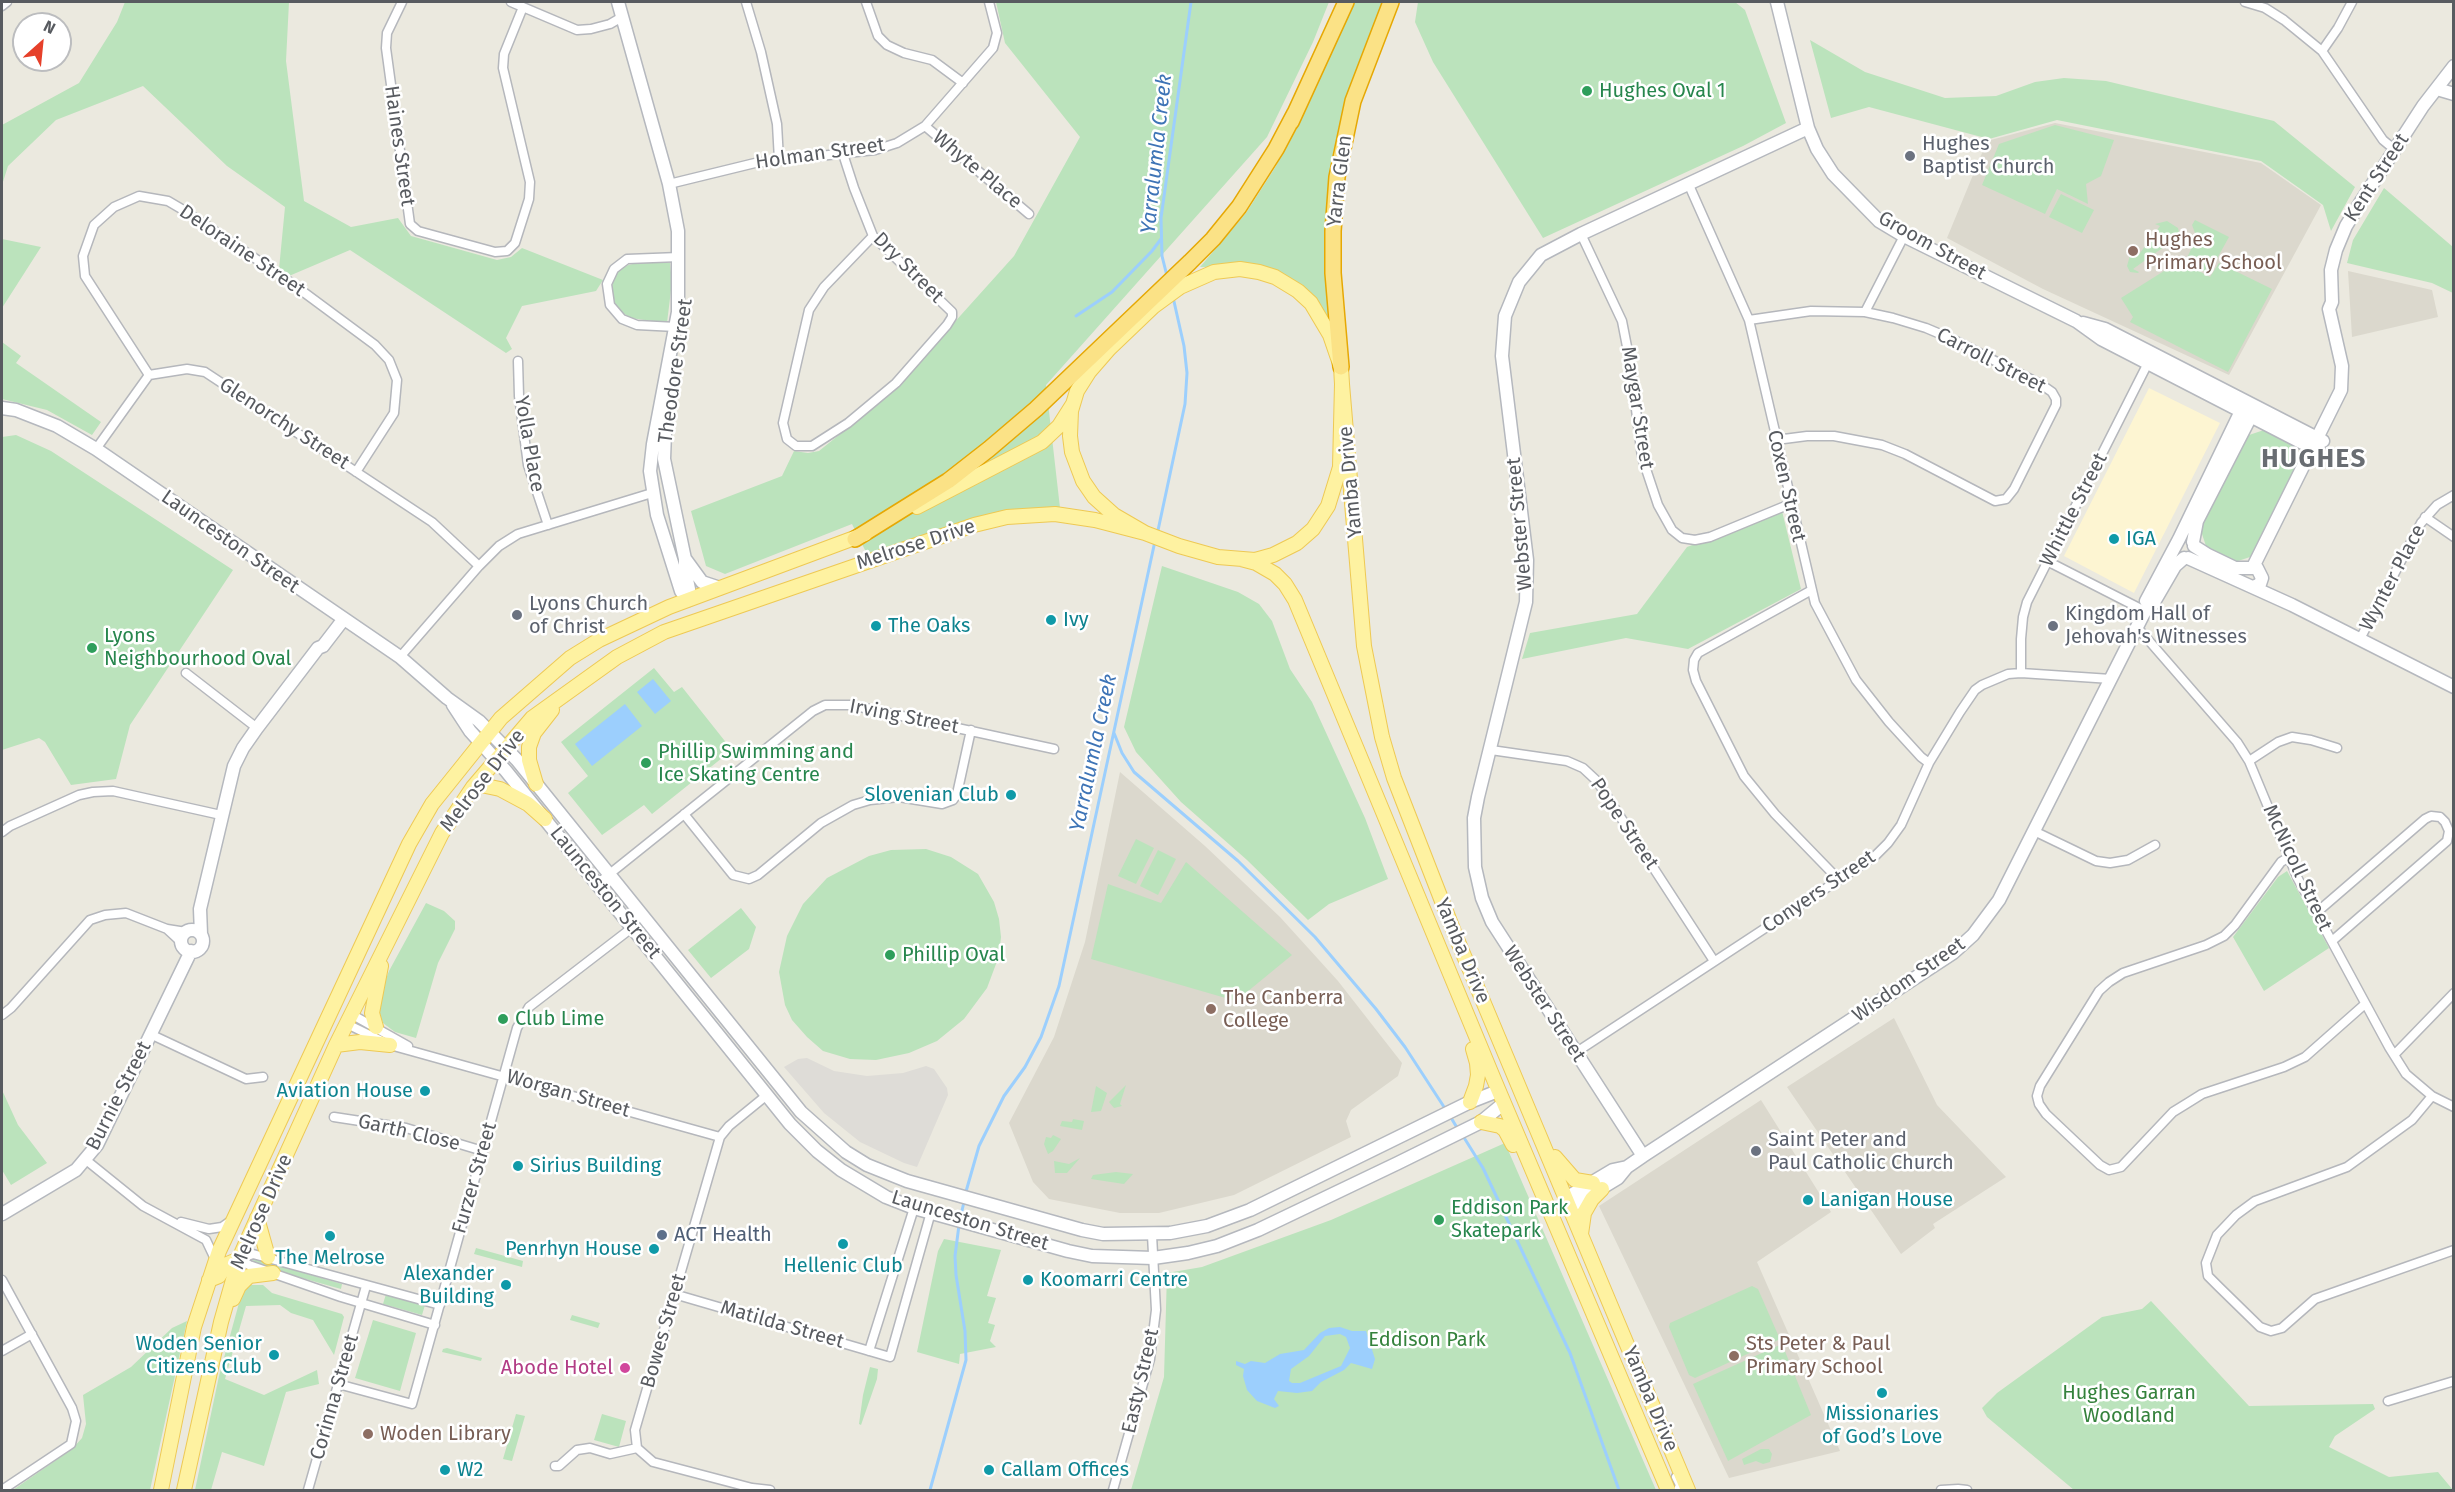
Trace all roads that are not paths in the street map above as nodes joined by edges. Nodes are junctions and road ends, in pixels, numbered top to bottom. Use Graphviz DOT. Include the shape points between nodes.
graph roads {
  1 [pos="7,2"];
  2 [pos="402,2"];
  3 [pos="511,2"];
  4 [pos="618,2"];
  5 [pos="746,2"];
  6 [pos="866,2"];
  7 [pos="989,2"];
  8 [pos="1346,2"];
  9 [pos="1391,2"];
  10 [pos="1777,2"];
  11 [pos="2245,2"];
  12 [pos="2352,2"];
  13 [pos="2,6"];
  14 [pos="523,7"];
  15 [pos="622,17"];
  16 [pos="2322,51"];
  17 [pos="2454,66"];
  18 [pos="963,83"];
  19 [pos="2437,89"];
  20 [pos="2454,94"];
  21 [pos="926,126"];
  22 [pos="1808,128"];
  23 [pos="2395,150"];
  24 [pos="843,154"];
  25 [pos="779,160"];
  26 [pos="1688,183"];
  27 [pos="669,184"];
  28 [pos="1029,214"];
  29 [pos="1581,234"];
  30 [pos="873,236"];
  31 [pos="1904,236"];
  32 [pos="683,257"];
  33 [pos="1193,270"];
  34 [pos="1150,306"];
  35 [pos="1865,312"];
  36 [pos="1749,320"];
  37 [pos="680,328"];
  38 [pos="2150,358"];
  39 [pos="519,361"];
  40 [pos="1341,367"];
  41 [pos="149,375"];
  42 [pos="1342,384"];
  43 [pos="664,404"];
  44 [pos="1073,404"];
  45 [pos="2,408"];
  46 [pos="2248,410"];
  47 [pos="1776,440"];
  48 [pos="2319,445"];
  49 [pos="96,449"];
  50 [pos="664,452"];
  51 [pos="651,461"];
  52 [pos="356,472"];
  53 [pos="671,491"];
  54 [pos="652,493"];
  55 [pos="2454,495"];
  56 [pos="1790,504"];
  57 [pos="2425,517"];
  58 [pos="548,525"];
  59 [pos="1129,526"];
  60 [pos="2454,537"];
  61 [pos="855,539"];
  62 [pos="2177,543"];
  63 [pos="2194,544"];
  64 [pos="2186,558"];
  65 [pos="685,559"];
  66 [pos="1241,559"];
  67 [pos="2048,561"];
  68 [pos="479,566"];
  69 [pos="2253,576"];
  70 [pos="720,588"];
  71 [pos="1810,591"];
  72 [pos="688,600"];
  73 [pos="743,603"];
  74 [pos="2145,611"];
  75 [pos="339,617"];
  76 [pos="2137,627"];
  77 [pos="664,632"];
  78 [pos="2360,639"];
  79 [pos="400,657"];
  80 [pos="186,673"];
  81 [pos="2022,673"];
  82 [pos="2111,679"];
  83 [pos="2454,687"];
  84 [pos="572,689"];
  85 [pos="257,728"];
  86 [pos="971,730"];
  87 [pos="485,737"];
  88 [pos="2337,748"];
  89 [pos="506,749"];
  90 [pos="1054,749"];
  91 [pos="1491,750"];
  92 [pos="496,760"];
  93 [pos="2249,761"];
  94 [pos="1929,762"];
  95 [pos="536,783"];
  96 [pos="473,787"];
  97 [pos="684,814"];
  98 [pos="221,815"];
  99 [pos="545,819"];
  100 [pos="2034,831"];
  101 [pos="2,832"];
  102 [pos="2155,845"];
  103 [pos="2289,856"];
  104 [pos="609,874"];
  105 [pos="1839,879"];
  106 [pos="597,884"];
  107 [pos="200,909"];
  108 [pos="2316,913"];
  109 [pos="633,927"];
  110 [pos="201,934"];
  111 [pos="186,940"];
  112 [pos="2332,941"];
  113 [pos="386,943"];
  114 [pos="1714,961"];
  115 [pos="2454,993"];
  116 [pos="1461,1001"];
  117 [pos="2365,1004"];
  118 [pos="332,1010"];
  119 [pos="2,1015"];
  120 [pos="349,1019"];
  121 [pos="376,1027"];
  122 [pos="150,1034"];
  123 [pos="336,1045"];
  124 [pos="390,1045"];
  125 [pos="416,1051"];
  126 [pos="1575,1053"];
  127 [pos="2394,1055"];
  128 [pos="504,1076"];
  129 [pos="263,1077"];
  130 [pos="780,1086"];
  131 [pos="1519,1088"];
  132 [pos="767,1095"];
  133 [pos="2432,1096"];
  134 [pos="1501,1097"];
  135 [pos="1465,1104"];
  136 [pos="2454,1107"];
  137 [pos="334,1117"];
  138 [pos="1476,1125"];
  139 [pos="720,1137"];
  140 [pos="1541,1139"];
  141 [pos="483,1151"];
  142 [pos="1643,1156"];
  143 [pos="86,1160"];
  144 [pos="1534,1176"];
  145 [pos="1598,1186"];
  146 [pos="1568,1203"];
  147 [pos="914,1208"];
  148 [pos="1548,1210"];
  149 [pos="931,1212"];
  150 [pos="2,1214"];
  151 [pos="257,1218"];
  152 [pos="172,1220"];
  153 [pos="231,1221"];
  154 [pos="1581,1234"];
  155 [pos="1152,1235"];
  156 [pos="2454,1250"];
  157 [pos="268,1257"];
  158 [pos="1153,1258"];
  159 [pos="239,1259"];
  160 [pos="215,1260"];
  161 [pos="273,1273"];
  162 [pos="2,1280"];
  163 [pos="209,1280"];
  164 [pos="366,1286"];
  165 [pos="674,1294"];
  166 [pos="362,1303"];
  167 [pos="440,1305"];
  168 [pos="221,1322"];
  169 [pos="435,1325"];
  170 [pos="32,1334"];
  171 [pos="2,1351"];
  172 [pos="869,1351"];
  173 [pos="2454,1382"];
  174 [pos="338,1384"];
  175 [pos="2388,1401"];
  176 [pos="637,1448"];
  177 [pos="1673,1456"];
  178 [pos="555,1466"];
  179 [pos="2,1490"];
  180 [pos="161,1491"];
  181 [pos="184,1491"];
  182 [pos="308,1491"];
  183 [pos="770,1491"];
  184 [pos="1113,1491"];
  185 [pos="1668,1491"];
  186 [pos="1678,1491"];
  187 [pos="1688,1491"];
  188 [pos="1941,1491"];
  189 [pos="1967,1491"];
  1 -- 13 [label="street"];
  2 -- 14 [label="street, Haines Street" via="387,33 386,48 410,224 418,231 495,252 507,250 515,243 529,199 530,182 503,68 504,54"];
  3 -- 14 [label="street"];
  4 -- 15 [label="main road, Theodore Street"];
  5 -- 25 [label="street" via="777,124"];
  6 -- 18 [label="street" via="878,36 887,45 932,60"];
  7 -- 18 [label="street, Holman Street" via="996,42"];
  8 -- 33 [label="highway" via="1281,145 1258,185"];
  9 -- 40 [label="highway, Yarra Glen" via="1353,101 1337,177 1333,273"];
  10 -- 22 [label="main road, Groom Street"];
  11 -- 16 [label="street" via="2284,20"];
  12 -- 16 [label="street"];
  14 -- 15 [label="street" via="577,30 610,24"];
  15 -- 27 [label="main road, Theodore Street"];
  16 -- 23 [label="street" via="2383,140"];
  17 -- 19 [label="main road, Kent Street"];
  18 -- 21 [label="street, Holman Street"];
  19 -- 20 [label="main road"];
  19 -- 23 [label="main road, Kent Street"];
  21 -- 24 [label="street, Holman Street" via="897,143"];
  21 -- 28 [label="street, Whyte Place"];
  22 -- 26 [label="main road, Webster Street"];
  22 -- 31 [label="main road, Groom Street" via="1833,174 1879,221"];
  23 -- 48 [label="main road, Kent Street" via="2346,226 2333,260 2332,302 2349,383 2345,403"];
  24 -- 25 [label="street, Holman Street"];
  24 -- 30 [label="street, Dry Street"];
  25 -- 27 [label="street, Holman Street"];
  26 -- 29 [label="main road, Webster Street"];
  26 -- 36 [label="street, Coxen Street"];
  27 -- 32 [label="main road, Theodore Street"];
  29 -- 56 [label="street, Maygar Street" via="1622,321 1642,457 1658,505 1672,530 1682,538 1710,537"];
  29 -- 91 [label="main road, Webster Street" via="1541,255 1511,297 1505,316 1502,356 1527,582 1522,623"];
  30 -- 30 [label="street, Dry Street" via="824,287 809,310 783,423 784,433 801,447 812,446 848,423 896,383 947,326 952,312"];
  31 -- 35 [label="street"];
  31 -- 38 [label="main road, Groom Street" via="2076,321 2105,329"];
  32 -- 37 [label="main road, Theodore Street"];
  32 -- 37 [label="street, Theodore Street" via="627,259 614,268 607,284 610,305 622,319 637,325"];
  33 -- 34 [label="highway"];
  33 -- 40 [label="main road" via="1240,269 1284,281 1304,296 1322,319"];
  34 -- 44 [label="main road" via="1094,365"];
  34 -- 61 [label="highway" via="989,449 948,481"];
  35 -- 36 [label="street, Carroll Street" via="1811,311"];
  35 -- 47 [label="street, Carroll Street" via="1953,339 2052,392 2056,405 2014,489 2006,499 1995,501 1905,454 1855,438 1834,435"];
  36 -- 47 [label="street, Coxen Street"];
  37 -- 43 [label="main road, Theodore Street"];
  38 -- 46 [label="main road, Groom Street"];
  38 -- 67 [label="street, Whittle Street"];
  39 -- 58 [label="street, Yolla Place" via="519,396 528,465"];
  40 -- 42 [label="main road"];
  41 -- 49 [label="street"];
  41 -- 52 [label="street, Glenorchy Street" via="187,369 205,372"];
  41 -- 52 [label="street, Deloraine Street" via="85,276 83,256 94,225 114,207 139,196 168,201 185,211 300,289 389,360 397,380 394,413"];
  42 -- 66 [label="main road" via="1340,466 1324,513 1313,530 1289,548 1260,559"];
  42 -- 131 [label="main road, Yamba Drive" via="1364,646 1382,737 1409,822"];
  43 -- 50 [label="main road, Theodore Street"];
  43 -- 51 [label="main road, Theodore Street"];
  44 -- 59 [label="main road" via="1070,436 1078,472 1094,497"];
  44 -- 61 [label="main road, Melrose Drive" via="1041,442"];
  45 -- 49 [label="main road, Launceston Street" via="57,426"];
  46 -- 48 [label="main road, Groom Street"];
  46 -- 62 [label="main road, Wisdom Street"];
  46 -- 63 [label="main road" via="2197,521"];
  47 -- 56 [label="street, Coxen Street"];
  48 -- 69 [label="main road, Kent Street"];
  49 -- 75 [label="main road, Launceston Street"];
  50 -- 51 [label="main road" via="657,448"];
  50 -- 53 [label="main road, Theodore Street"];
  50 -- 54 [label="main road" via="663,482"];
  51 -- 54 [label="main road, Theodore Street"];
  52 -- 68 [label="street, Glenorchy Street" via="432,522"];
  53 -- 54 [label="main road"];
  53 -- 65 [label="main road, Theodore Street"];
  54 -- 58 [label="street"];
  54 -- 72 [label="main road, Theodore Street" via="680,587"];
  55 -- 57 [label="street, Wynter Place"];
  56 -- 71 [label="street, Coxen Street"];
  57 -- 60 [label="street"];
  57 -- 78 [label="street, Wynter Place"];
  58 -- 68 [label="street" via="518,534"];
  59 -- 66 [label="main road, Melrose Drive" via="1179,546"];
  59 -- 73 [label="main road, Melrose Drive" via="1055,514 1007,517"];
  61 -- 70 [label="main road, Melrose Drive"];
  62 -- 63 [label="main road" via="2186,538"];
  62 -- 64 [label="main road" via="2178,556"];
  62 -- 74 [label="main road, Wisdom Street" via="2144,605"];
  63 -- 64 [label="main road" via="2193,554"];
  63 -- 69 [label="main road" via="2224,564"];
  64 -- 69 [label="main road"];
  64 -- 74 [label="main road, Wisdom Street" via="2175,566 2150,609"];
  65 -- 70 [label="main road" via="702,582"];
  65 -- 72 [label="main road, Theodore Street"];
  66 -- 116 [label="main road, Yamba Drive" via="1275,574 1295,600"];
  67 -- 74 [label="street"];
  67 -- 81 [label="street, Whittle Street" via="2023,617"];
  68 -- 79 [label="street"];
  69 -- 78 [label="main road" via="2292,605"];
  70 -- 72 [label="main road, Melrose Drive"];
  71 -- 94 [label="street, Coxen Street" via="1856,680 1889,722"];
  71 -- 105 [label="street" via="1698,652 1693,670 1744,776"];
  72 -- 73 [label="main road" via="705,608"];
  72 -- 77 [label="main road" via="681,617"];
  72 -- 87 [label="main road, Melrose Drive" via="615,632 570,658 501,718"];
  73 -- 77 [label="main road, Melrose Drive"];
  74 -- 76 [label="main road, Wisdom Street"];
  75 -- 79 [label="main road, Launceston Street"];
  75 -- 85 [label="main road, Burnie Street"];
  76 -- 82 [label="main road, Wisdom Street"];
  76 -- 93 [label="street, McNicoll Street"];
  77 -- 84 [label="main road, Melrose Drive" via="617,657"];
  78 -- 83 [label="main road"];
  79 -- 87 [label="main road, Launceston Street"];
  80 -- 85 [label="street"];
  81 -- 82 [label="street, Conyers Street"];
  81 -- 94 [label="street, Conyers Street" via="2008,674 1975,690"];
  82 -- 100 [label="main road, Wisdom Street"];
  84 -- 89 [label="main road, Melrose Drive" via="532,718"];
  84 -- 95 [label="main road" via="534,733 529,760"];
  85 -- 98 [label="main road, Burnie Street" via="234,766"];
  86 -- 90 [label="street, Irving Street"];
  86 -- 97 [label="street, Irving Street" via="851,705 825,705"];
  86 -- 97 [label="street" via="953,800 942,804 899,797 853,805 821,823 749,879 733,875"];
  87 -- 89 [label="main road, Launceston Street"];
  87 -- 92 [label="main road, Launceston Street"];
  87 -- 118 [label="main road, Melrose Drive" via="432,804 409,844"];
  88 -- 93 [label="street" via="2292,737"];
  89 -- 92 [label="main road, Melrose Drive"];
  89 -- 95 [label="main road, Launceston Street"];
  91 -- 114 [label="street, Pope Street" via="1567,761 1598,781"];
  91 -- 126 [label="main road, Webster Street" via="1474,818 1482,898 1492,922"];
  92 -- 96 [label="main road, Melrose Drive"];
  92 -- 99 [label="main road, Launceston Street"];
  93 -- 103 [label="street, McNicoll Street"];
  94 -- 105 [label="street, Conyers Street" via="1901,825 1888,843"];
  95 -- 104 [label="main road, Launceston Street"];
  96 -- 99 [label="main road" via="489,786 507,793"];
  96 -- 113 [label="main road, Melrose Drive" via="442,833"];
  97 -- 104 [label="street, Irving Street"];
  98 -- 101 [label="street" via="113,791 93,792"];
  98 -- 107 [label="main road, Burnie Street"];
  99 -- 106 [label="main road, Launceston Street"];
  100 -- 102 [label="street" via="2096,861 2110,863 2128,860"];
  100 -- 142 [label="main road, Wisdom Street" via="1999,900 1974,935 1953,953"];
  103 -- 108 [label="street, McNicoll Street"];
  103 -- 117 [label="street" via="2224,936 2123,973 2109,982 2094,999 2040,1086 2039,1104 2100,1165 2109,1170 2121,1167 2173,1112 2202,1094 2305,1057"];
  104 -- 106 [label="street, Irving Street"];
  104 -- 130 [label="main road, Launceston Street"];
  105 -- 114 [label="street, Conyers Street"];
  106 -- 109 [label="main road, Launceston Street"];
  107 -- 110 [label="main road, Burnie Street"];
  107 -- 111 [label="main road, Burnie Street"];
  108 -- 112 [label="street, McNicoll Street"];
  108 -- 112 [label="street" via="2425,819 2440,817 2445,822 2449,831 2447,842"];
  109 -- 128 [label="street, Furzer Street" via="529,1007 517,1028"];
  109 -- 132 [label="main road, Launceston Street"];
  110 -- 111 [label="main road" via="195,930"];
  110 -- 111 [label="main road" via="201,947"];
  111 -- 119 [label="street" via="167,928 126,914 90,920"];
  111 -- 122 [label="main road, Burnie Street" via="179,973"];
  112 -- 117 [label="street, McNicoll Street"];
  113 -- 120 [label="main road, Melrose Drive"];
  113 -- 121 [label="main road" via="372,1013"];
  114 -- 126 [label="street, Conyers Street"];
  115 -- 127 [label="street"];
  116 -- 134 [label="main road, Yamba Drive"];
  116 -- 135 [label="main road" via="1477,1063 1476,1086"];
  117 -- 127 [label="street, McNicoll Street"];
  118 -- 120 [label="main road"];
  118 -- 153 [label="main road, Melrose Drive"];
  120 -- 121 [label="street, Worgan Street"];
  120 -- 123 [label="main road, Melrose Drive"];
  120 -- 124 [label="street, Worgan Street"];
  121 -- 125 [label="street, Worgan Street"];
  122 -- 129 [label="street" via="246,1079"];
  122 -- 143 [label="main road, Burnie Street" via="105,1131"];
  123 -- 124 [label="main road"];
  123 -- 151 [label="main road, Melrose Drive"];
  124 -- 125 [label="street, Worgan Street"];
  125 -- 128 [label="street, Worgan Street"];
  126 -- 142 [label="main road, Webster Street"];
  127 -- 133 [label="street, McNicoll Street" via="2406,1074"];
  128 -- 139 [label="street, Worgan Street"];
  128 -- 141 [label="street, Furzer Street"];
  130 -- 132 [label="main road"];
  130 -- 155 [label="main road, Launceston Street" via="801,1112 867,1165 907,1181 1082,1230"];
  131 -- 134 [label="main road"];
  131 -- 140 [label="main road, Yamba Drive"];
  132 -- 139 [label="street, Bowes Street"];
  132 -- 147 [label="main road, Launceston Street" via="828,1161 866,1186"];
  133 -- 136 [label="street, McNicoll Street"];
  133 -- 156 [label="street" via="2412,1120 2347,1167 2255,1201 2236,1215 2217,1235 2206,1263 2208,1276 2260,1327 2271,1330 2287,1324 2315,1299"];
  134 -- 135 [label="main road, Launceston Street"];
  134 -- 138 [label="main road, Launceston Street"];
  134 -- 144 [label="main road, Yamba Drive"];
  135 -- 155 [label="main road, Launceston Street" via="1250,1210 1207,1226"];
  137 -- 141 [label="street, Garth Close" via="406,1128"];
  138 -- 144 [label="main road" via="1500,1126 1505,1130"];
  138 -- 158 [label="main road, Launceston Street" via="1258,1230 1217,1246"];
  139 -- 165 [label="street, Bowes Street"];
  140 -- 145 [label="main road" via="1575,1180"];
  140 -- 146 [label="main road, Yamba Drive"];
  141 -- 167 [label="street, Furzer Street"];
  142 -- 145 [label="main road, Wisdom Street" via="1627,1167 1613,1170"];
  143 -- 150 [label="main road, Burnie Street" via="76,1170"];
  143 -- 152 [label="street" via="143,1206"];
  144 -- 148 [label="main road, Yamba Drive"];
  145 -- 146 [label="main road, Wisdom Street"];
  145 -- 154 [label="main road" via="1584,1213"];
  146 -- 148 [label="main road"];
  146 -- 154 [label="main road, Yamba Drive"];
  147 -- 149 [label="main road, Launceston Street"];
  147 -- 172 [label="street"];
  148 -- 185 [label="main road, Yamba Drive"];
  149 -- 158 [label="main road, Launceston Street" via="1080,1254"];
  149 -- 172 [label="street, Matilda Street" via="890,1357"];
  151 -- 157 [label="main road"];
  151 -- 159 [label="main road, Melrose Drive"];
  152 -- 153 [label="street" via="209,1229"];
  152 -- 160 [label="street" via="206,1240"];
  153 -- 159 [label="main road" via="234,1251"];
  153 -- 160 [label="main road, Melrose Drive"];
  154 -- 177 [label="main road, Yamba Drive"];
  155 -- 158 [label="street, Easty Street"];
  157 -- 159 [label="street" via="253,1254"];
  157 -- 164 [label="street"];
  158 -- 184 [label="street, Easty Street" via="1156,1310 1150,1359"];
  159 -- 161 [label="street"];
  159 -- 163 [label="main road" via="225,1265 219,1276"];
  159 -- 168 [label="main road, Melrose Drive"];
  160 -- 163 [label="main road, Melrose Drive"];
  161 -- 166 [label="street"];
  161 -- 168 [label="main road" via="249,1276 239,1286"];
  162 -- 170 [label="street"];
  163 -- 180 [label="main road, Melrose Drive" via="194,1327"];
  164 -- 166 [label="street, Corinna Street"];
  164 -- 167 [label="street"];
  165 -- 172 [label="street, Matilda Street"];
  165 -- 176 [label="street, Bowes Street" via="635,1430"];
  166 -- 169 [label="street"];
  166 -- 174 [label="street, Corinna Street"];
  167 -- 169 [label="street, Furzer Street"];
  168 -- 181 [label="main road, Melrose Drive"];
  169 -- 174 [label="street, Furzer Street" via="412,1404"];
  170 -- 171 [label="street"];
  170 -- 179 [label="street" via="76,1421 71,1444"];
  173 -- 175 [label="street"];
  174 -- 182 [label="street, Corinna Street"];
  176 -- 178 [label="street" via="610,1454 590,1448 578,1450"];
  176 -- 183 [label="street" via="653,1462"];
  177 -- 186 [label="street"];
  177 -- 187 [label="main road, Yamba Drive"];
  188 -- 189 [label="street"];
}
